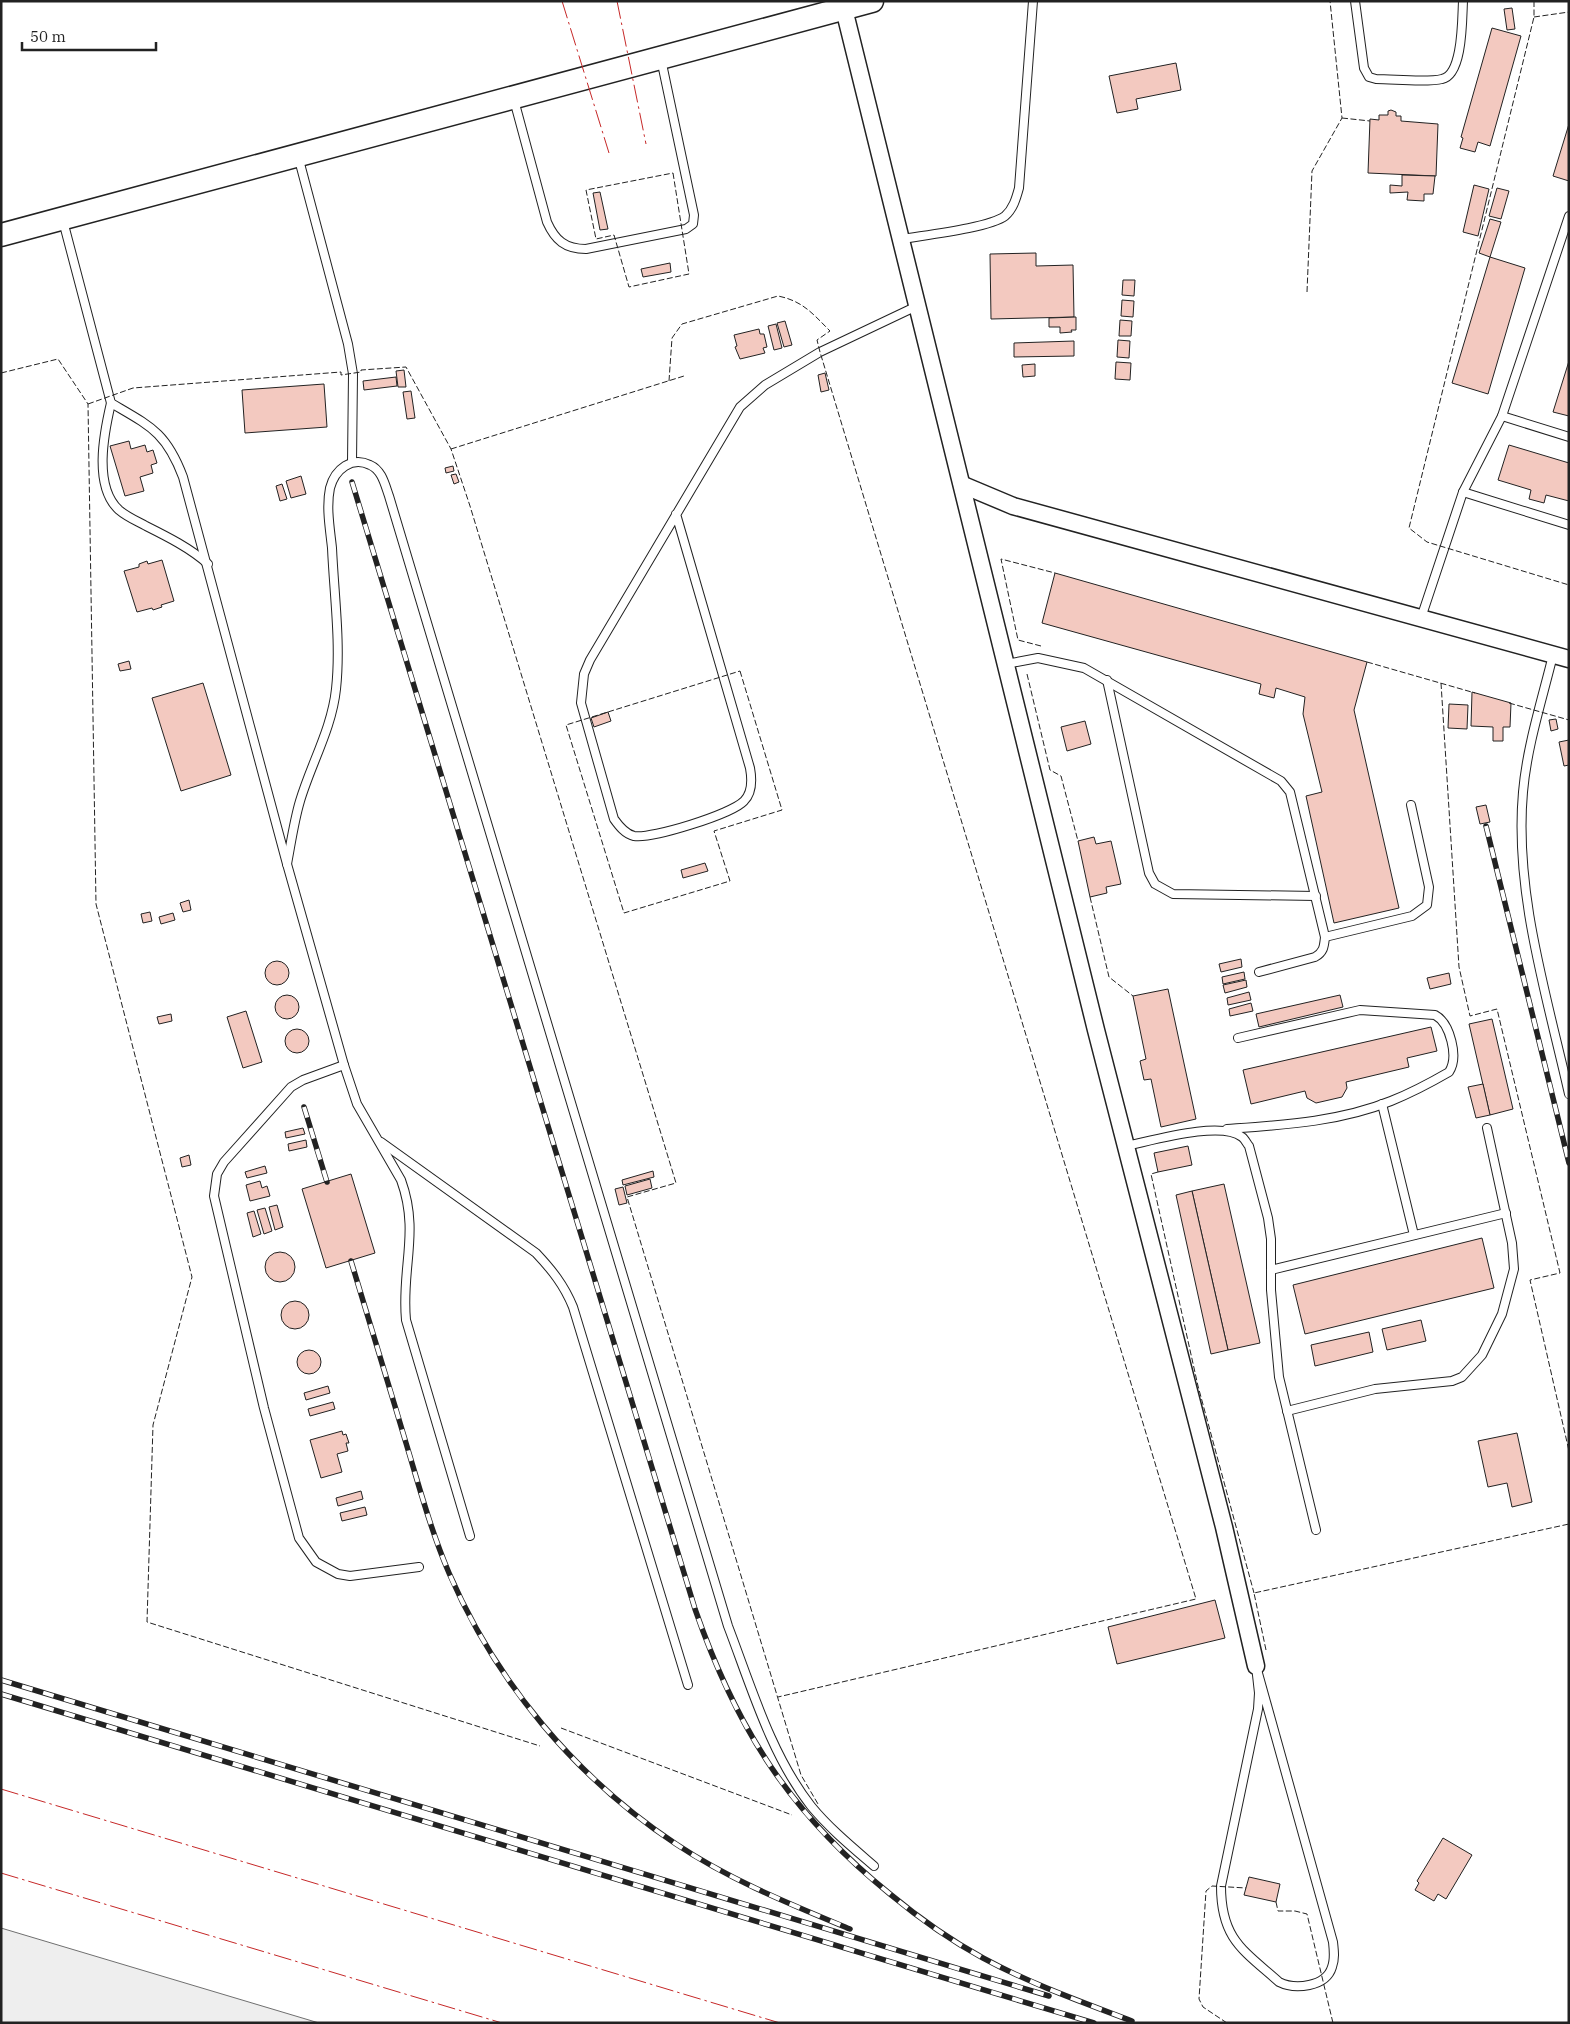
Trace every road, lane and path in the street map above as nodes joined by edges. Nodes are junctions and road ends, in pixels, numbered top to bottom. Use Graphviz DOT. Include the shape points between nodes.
graph roads {
  1 [pos="872,1"];
  2 [pos="1033,1"];
  3 [pos="1355,1"];
  4 [pos="1463,1"];
  5 [pos="844,9"];
  6 [pos="661,58"];
  7 [pos="513,98"];
  8 [pos="298,156"];
  9 [pos="1569,216"];
  10 [pos="62,219"];
  11 [pos="1567,228"];
  12 [pos="1,235"];
  13 [pos="902,239"];
  14 [pos="918,305"];
  15 [pos="111,403"];
  16 [pos="1502,416"];
  17 [pos="1569,437"];
  18 [pos="352,462"];
  19 [pos="963,485"];
  20 [pos="1463,492"];
  21 [pos="676,514"];
  22 [pos="1569,525"];
  23 [pos="208,564"];
  24 [pos="1421,618"];
  25 [pos="1552,655"];
  26 [pos="1569,660"];
  27 [pos="1006,664"];
  28 [pos="1107,680"];
  29 [pos="1411,805"];
  30 [pos="287,864"];
  31 [pos="1316,896"];
  32 [pos="1325,936"];
  33 [pos="1259,972"];
  34 [pos="1238,1038"];
  35 [pos="344,1065"];
  36 [pos="1569,1094"];
  37 [pos="1382,1104"];
  38 [pos="1487,1128"];
  39 [pos="1217,1130"];
  40 [pos="377,1139"];
  41 [pos="1126,1146"];
  42 [pos="1506,1213"];
  43 [pos="1414,1235"];
  44 [pos="1271,1270"];
  45 [pos="1287,1411"];
  46 [pos="1316,1530"];
  47 [pos="470,1536"];
  48 [pos="419,1567"];
  49 [pos="1256,1666"];
  50 [pos="688,1685"];
  51 [pos="874,1866"];
  1 -- 5 [label="main road"];
  2 -- 13 [label="lane" via="1014,206 1004,216 988,223"];
  3 -- 4 [label="lane" via="1364,68 1369,77 1423,80 1442,80 1454,70"];
  5 -- 6 [label="main road"];
  5 -- 13 [label="street"];
  6 -- 7 [label="main road"];
  6 -- 7 [label="lane" via="694,215 693,224 686,229 586,249 561,243 547,222"];
  7 -- 8 [label="main road"];
  8 -- 10 [label="main road"];
  8 -- 18 [label="lane" via="350,354 353,374"];
  9 -- 11 [label="lane"];
  10 -- 12 [label="main road"];
  10 -- 15 [label="lane"];
  11 -- 16 [label="lane"];
  13 -- 14 [label="street"];
  14 -- 19 [label="street"];
  14 -- 21 [label="lane" via="820,352 752,394 740,407"];
  15 -- 23 [label="lane" via="160,434 168,444 188,492"];
  15 -- 23 [label="lane" via="103,457 105,482 113,502 128,516 186,547"];
  16 -- 17 [label="lane"];
  16 -- 20 [label="lane"];
  18 -- 30 [label="lane" via="338,471 329,500 337,647 332,713 299,803"];
  18 -- 51 [label="lane" via="362,462 380,473 389,496 738,1654 773,1739 800,1790 823,1820"];
  19 -- 24 [label="street" via="1013,506"];
  19 -- 27 [label="street"];
  20 -- 22 [label="lane"];
  20 -- 24 [label="lane"];
  21 -- 21 [label="lane" via="750,768 750,791 746,800 727,812 658,834 632,836 614,819 583,715 584,674"];
  23 -- 30 [label="lane"];
  24 -- 25 [label="street"];
  25 -- 26 [label="street"];
  25 -- 36 [label="lane" via="1526,768 1521,839 1525,894"];
  27 -- 28 [label="lane" via="1028,658 1049,660 1084,668"];
  27 -- 41 [label="street"];
  28 -- 31 [label="lane" via="1281,781 1294,803"];
  28 -- 31 [label="lane" via="1149,873 1156,884 1173,894"];
  29 -- 32 [label="lane" via="1428,887 1427,905 1412,916"];
  30 -- 35 [label="lane"];
  31 -- 32 [label="lane"];
  32 -- 33 [label="lane" via="1324,948 1315,958"];
  34 -- 37 [label="lane" via="1360,1010 1440,1018 1447,1027 1454,1060 1449,1072"];
  35 -- 40 [label="lane" via="357,1104"];
  35 -- 48 [label="lane" via="303,1080 281,1095 224,1162 217,1174 214,1196 264,1408 299,1538 316,1562 338,1574 350,1576"];
  37 -- 39 [label="lane" via="1313,1122"];
  37 -- 43 [label="lane"];
  38 -- 42 [label="lane"];
  39 -- 41 [label="lane" via="1202,1130"];
  39 -- 44 [label="lane" via="1242,1136 1253,1154 1268,1218"];
  40 -- 47 [label="lane" via="406,1193 411,1234 404,1298 406,1320"];
  40 -- 50 [label="lane" via="536,1253 566,1289"];
  41 -- 49 [label="street" via="1224,1527"];
  42 -- 43 [label="lane"];
  42 -- 45 [label="lane" via="1514,1269 1502,1314 1482,1355 1462,1377 1452,1381 1375,1389"];
  43 -- 44 [label="lane"];
  44 -- 45 [label="lane" via="1277,1361"];
  45 -- 46 [label="lane"];
  49 -- 49 [label="lane" via="1260,1693 1258,1709 1221,1886 1221,1903 1224,1920 1242,1950 1279,1982 1301,1987 1329,1974 1334,1957 1333,1942"];
}
